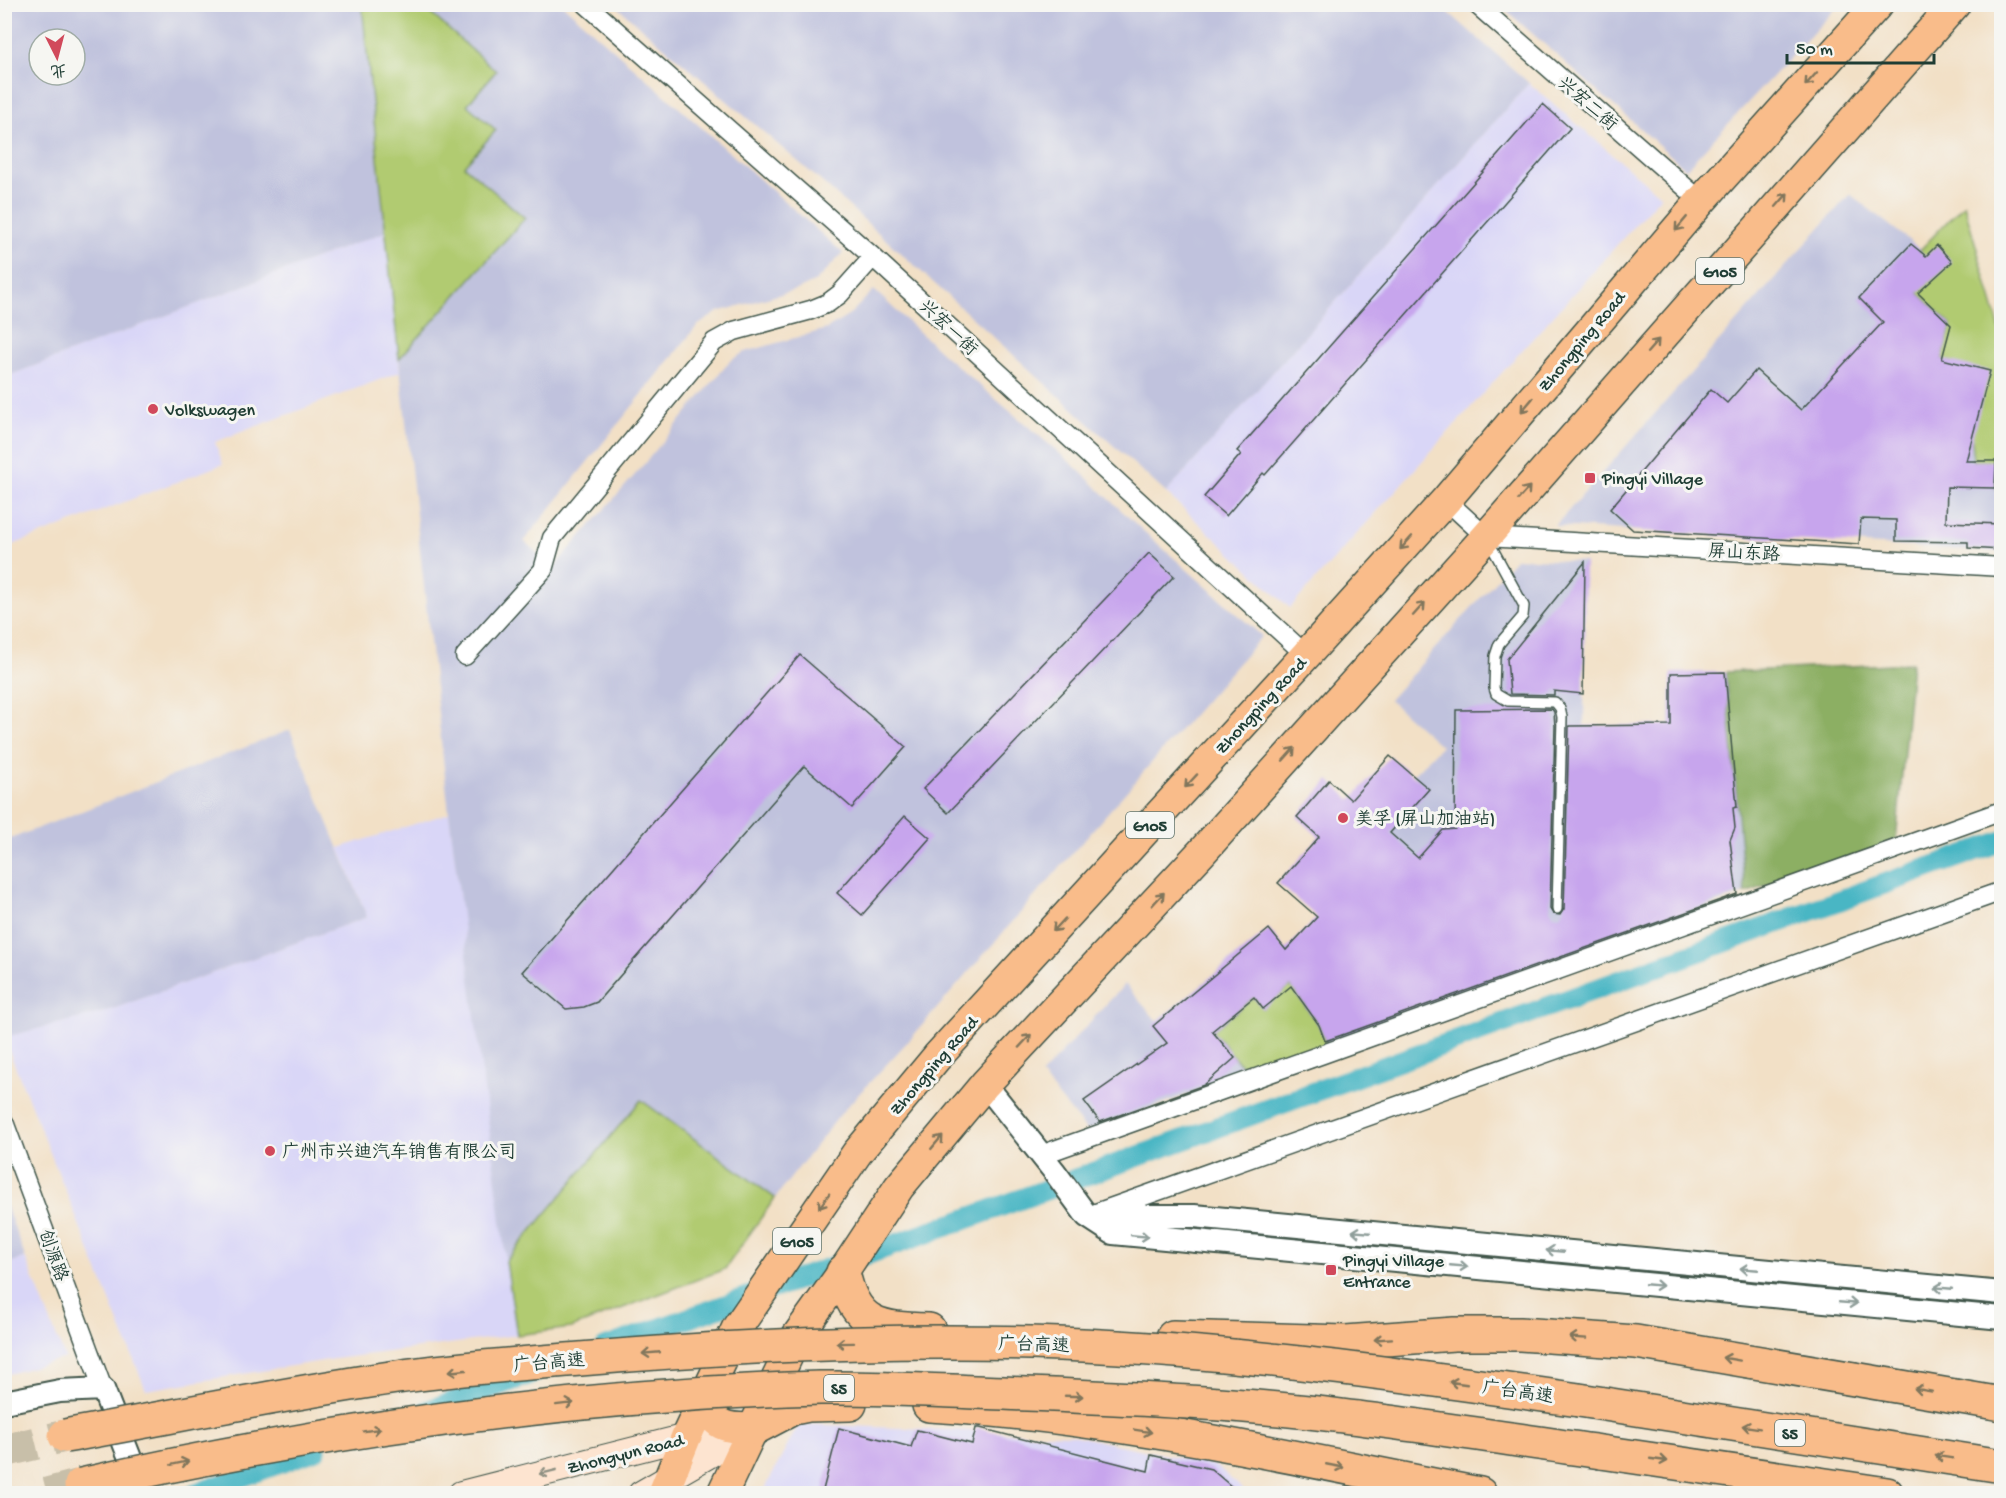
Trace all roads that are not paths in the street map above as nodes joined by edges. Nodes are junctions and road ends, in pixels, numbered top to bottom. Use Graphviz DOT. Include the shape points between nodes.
graph roads {
  1 [pos="586,4"];
  2 [pos="1476,4"];
  3 [pos="1878,4"];
  4 [pos="1955,4"];
  5 [pos="1701,201"];
  6 [pos="873,257"];
  7 [pos="1446,500"];
  8 [pos="1486,537"];
  9 [pos="2001,567"];
  10 [pos="1306,655"];
  11 [pos="465,656"];
  12 [pos="2001,811"];
  13 [pos="2001,891"];
  14 [pos="1557,909"];
  15 [pos="985,1084"];
  16 [pos="4,1122"];
  17 [pos="1048,1163"];
  18 [pos="1087,1216"];
  19 [pos="843,1272"];
  20 [pos="2001,1293"];
  21 [pos="2001,1318"];
  22 [pos="103,1389"];
  23 [pos="706,1396"];
  24 [pos="4,1402"];
  25 [pos="2001,1404"];
  26 [pos="755,1428"];
  27 [pos="65,1436"];
  28 [pos="686,1437"];
  29 [pos="2001,1466"];
  30 [pos="81,1485"];
  31 [pos="665,1486"];
  32 [pos="144,1494"];
  33 [pos="461,1494"];
  34 [pos="641,1494"];
  35 [pos="722,1494"];
  36 [pos="1480,1494"];
  37 [pos="1887,1494"];
  1 -- 6 [label="street, 兴宏一街"];
  2 -- 5 [label="street, 兴宏二街"];
  3 -- 5 [label="highway, Zhongping Road / G105, one-way"];
  8 -- 4 [label="highway, G105, one-way"];
  5 -- 7 [label="highway, Zhongping Road / G105, one-way"];
  6 -- 10 [label="street, 兴宏一街"];
  6 -- 11 [label="street" via="828,303 734,330 714,342 552,538 543,570"];
  7 -- 8 [label="street"];
  7 -- 10 [label="highway, Zhongping Road / G105, one-way"];
  8 -- 9 [label="street, 屏山东路"];
  8 -- 14 [label="lane" via="1524,606 1523,616 1495,656 1496,694 1508,701 1555,702 1562,717"];
  15 -- 8 [label="highway, G105, one-way" via="1207,847"];
  10 -- 23 [label="highway, Zhongping Road / G105, one-way" via="937,1057 857,1153 736,1328"];
  12 -- 17 [label="street"];
  13 -- 18 [label="street"];
  15 -- 17 [label="street"];
  19 -- 15 [label="highway, G105, one-way" via="899,1187"];
  16 -- 22 [label="street, 创源路"];
  17 -- 18 [label="street"];
  20 -- 18 [label="street, one-way" via="1194,1216"];
  18 -- 21 [label="street, one-way" via="1113,1233"];
  25 -- 19 [label="highway, one-way" via="1636,1342 1520,1334 1454,1334 1346,1342 906,1330 868,1320 847,1294"];
  19 -- 26 [label="highway, G105" via="797,1336"];
  22 -- 24 [label="street" via="60,1391"];
  22 -- 32 [label="street"];
  23 -- 26 [label="highway" via="710,1413 724,1427"];
  23 -- 28 [label="highway, Zhongping Road / G105"];
  26 -- 28 [label="main road, Zhongyun Road"];
  26 -- 31 [label="main road"];
  26 -- 35 [label="highway, G105"];
  26 -- 36 [label="highway, one-way" via="793,1408 808,1405 975,1408 1241,1447"];
  29 -- 27 [label="highway, 广台高速 / S5, one-way, bridge" via="1383,1372 1214,1354 1032,1343 769,1345 517,1365 399,1377"];
  28 -- 31 [label="highway, G105"];
  28 -- 33 [label="main road, Zhongyun Road, one-way"];
  30 -- 37 [label="highway, S5, one-way, bridge" via="181,1463 492,1412 681,1394 878,1388 1112,1398 1340,1416"];
  31 -- 34 [label="main road"];
}
